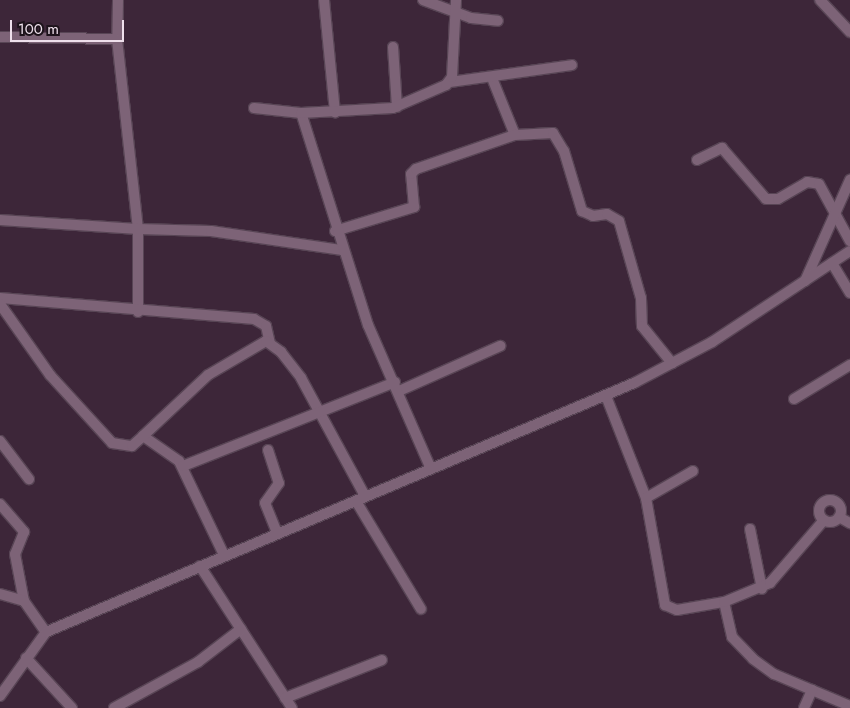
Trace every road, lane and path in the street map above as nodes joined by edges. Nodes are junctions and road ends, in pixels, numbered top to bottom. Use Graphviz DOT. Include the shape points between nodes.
graph roads {
  1 [pos="118,0"];
  2 [pos="324,0"];
  3 [pos="424,0"];
  4 [pos="456,0"];
  5 [pos="820,0"];
  6 [pos="455,11"];
  7 [pos="498,21"];
  8 [pos="850,32"];
  9 [pos="0,37"];
  10 [pos="117,39"];
  11 [pos="393,47"];
  12 [pos="572,65"];
  13 [pos="492,78"];
  14 [pos="450,82"];
  15 [pos="397,107"];
  16 [pos="254,108"];
  17 [pos="335,112"];
  18 [pos="301,113"];
  19 [pos="515,135"];
  20 [pos="697,160"];
  21 [pos="850,180"];
  22 [pos="835,209"];
  23 [pos="0,220"];
  24 [pos="138,229"];
  25 [pos="335,231"];
  26 [pos="850,241"];
  27 [pos="340,250"];
  28 [pos="850,251"];
  29 [pos="832,262"];
  30 [pos="805,281"];
  31 [pos="850,293"];
  32 [pos="0,298"];
  33 [pos="0,304"];
  34 [pos="138,312"];
  35 [pos="270,343"];
  36 [pos="500,346"];
  37 [pos="672,363"];
  38 [pos="850,365"];
  39 [pos="397,386"];
  40 [pos="606,396"];
  41 [pos="794,399"];
  42 [pos="322,412"];
  43 [pos="143,436"];
  44 [pos="0,441"];
  45 [pos="268,450"];
  46 [pos="183,466"];
  47 [pos="431,469"];
  48 [pos="693,470"];
  49 [pos="29,479"];
  50 [pos="360,498"];
  51 [pos="646,498"];
  52 [pos="0,504"];
  53 [pos="839,517"];
  54 [pos="824,520"];
  55 [pos="850,523"];
  56 [pos="750,529"];
  57 [pos="278,533"];
  58 [pos="224,555"];
  59 [pos="200,566"];
  60 [pos="762,589"];
  61 [pos="0,594"];
  62 [pos="24,600"];
  63 [pos="724,602"];
  64 [pos="421,609"];
  65 [pos="241,628"];
  66 [pos="46,632"];
  67 [pos="26,658"];
  68 [pos="382,660"];
  69 [pos="812,690"];
  70 [pos="0,696"];
  71 [pos="289,703"];
  72 [pos="850,706"];
  73 [pos="72,708"];
  74 [pos="114,708"];
  75 [pos="278,708"];
  76 [pos="804,708"];
  1 -- 10 [label="street"];
  2 -- 17 [label="street"];
  3 -- 6 [label="street"];
  4 -- 6 [label="street"];
  5 -- 8 [label="street"];
  6 -- 7 [label="street"];
  6 -- 14 [label="street"];
  9 -- 10 [label="street"];
  10 -- 24 [label="street"];
  11 -- 15 [label="street"];
  12 -- 13 [label="street"];
  13 -- 14 [label="street"];
  13 -- 19 [label="street"];
  14 -- 15 [label="street"];
  15 -- 17 [label="street"];
  16 -- 18 [label="street"];
  17 -- 18 [label="street"];
  18 -- 25 [label="street"];
  19 -- 25 [label="street" via="416,169 411,174 414,207"];
  19 -- 37 [label="street" via="553,133 564,151 582,210 593,216 608,214 618,221 641,298 642,326"];
  20 -- 22 [label="street" via="722,148 766,199 778,198 813,181 823,189"];
  21 -- 22 [label="street"];
  22 -- 26 [label="street"];
  22 -- 30 [label="street"];
  23 -- 24 [label="street"];
  24 -- 27 [label="street" via="211,231"];
  24 -- 34 [label="street"];
  25 -- 27 [label="street"];
  27 -- 39 [label="street" via="368,325"];
  28 -- 29 [label="street"];
  29 -- 30 [label="street"];
  29 -- 31 [label="street"];
  30 -- 37 [label="street"];
  32 -- 34 [label="street"];
  33 -- 43 [label="street" via="50,375 112,443 132,446"];
  34 -- 35 [label="street" via="254,319 266,326"];
  35 -- 42 [label="street" via="293,367"];
  35 -- 43 [label="street" via="266,341 208,375"];
  36 -- 39 [label="street"];
  37 -- 40 [label="street"];
  38 -- 41 [label="street"];
  39 -- 42 [label="street"];
  39 -- 47 [label="street"];
  40 -- 47 [label="street"];
  40 -- 51 [label="street"];
  42 -- 46 [label="street"];
  42 -- 50 [label="street"];
  43 -- 46 [label="street" via="166,449"];
  44 -- 49 [label="street"];
  45 -- 57 [label="street" via="279,482 265,503"];
  46 -- 58 [label="street"];
  47 -- 50 [label="street"];
  48 -- 51 [label="street"];
  50 -- 57 [label="street"];
  50 -- 64 [label="street"];
  51 -- 63 [label="street" via="665,605 677,610"];
  52 -- 62 [label="street" via="24,532 15,554"];
  53 -- 54 [label="street"];
  53 -- 54 [label="street" via="838,504 826,501 820,508"];
  53 -- 55 [label="street"];
  54 -- 60 [label="street"];
  56 -- 60 [label="street"];
  57 -- 58 [label="street"];
  58 -- 59 [label="street"];
  59 -- 65 [label="street"];
  59 -- 66 [label="street"];
  60 -- 63 [label="street"];
  61 -- 62 [label="street"];
  62 -- 66 [label="street"];
  63 -- 69 [label="street" via="736,643 774,674"];
  65 -- 71 [label="street"];
  65 -- 74 [label="street" via="198,662"];
  66 -- 67 [label="street"];
  67 -- 70 [label="street"];
  67 -- 73 [label="street"];
  68 -- 71 [label="street"];
  69 -- 72 [label="street"];
  69 -- 76 [label="street"];
  71 -- 75 [label="street"];
}
